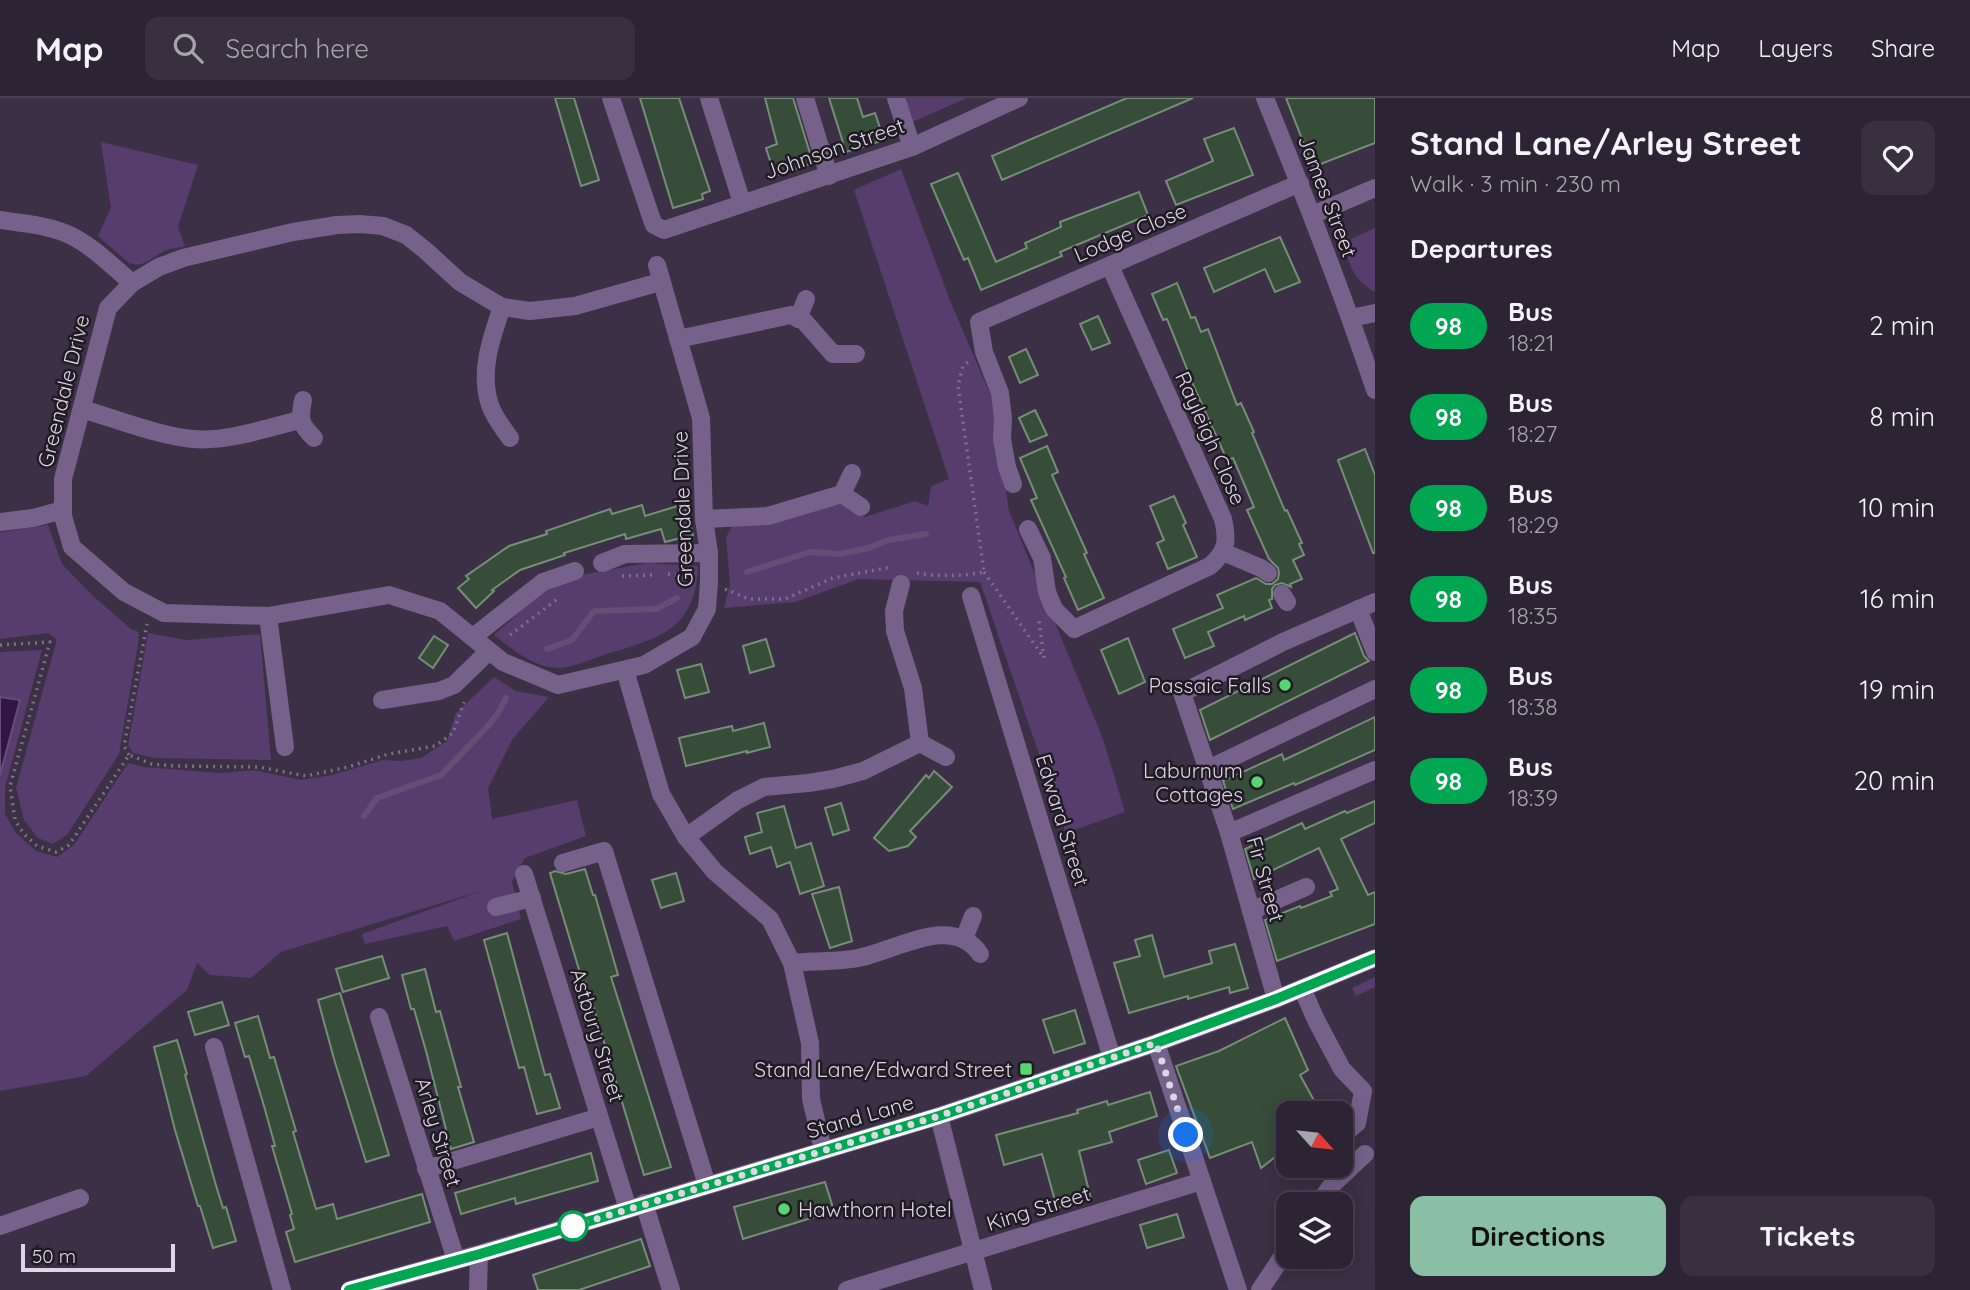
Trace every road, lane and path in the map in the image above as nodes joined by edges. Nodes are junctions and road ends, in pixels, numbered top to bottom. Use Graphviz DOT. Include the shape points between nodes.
graph roads {
  1 [pos="611,98"];
  2 [pos="709,98"];
  3 [pos="805,98"];
  4 [pos="896,98"];
  5 [pos="1019,98"];
  6 [pos="1265,98"];
  7 [pos="912,147"];
  8 [pos="830,176"];
  9 [pos="1300,183"];
  10 [pos="1375,188"];
  11 [pos="742,203"];
  12 [pos="1312,215"];
  13 [pos="0,220"];
  14 [pos="1110,265"];
  15 [pos="132,283"];
  16 [pos="806,299"];
  17 [pos="502,307"];
  18 [pos="1375,313"];
  19 [pos="798,318"];
  20 [pos="1351,318"];
  21 [pos="678,339"];
  22 [pos="856,354"];
  23 [pos="973,357"];
  24 [pos="1375,390"];
  25 [pos="303,400"];
  26 [pos="82,409"];
  27 [pos="300,420"];
  28 [pos="314,438"];
  29 [pos="510,438"];
  30 [pos="852,473"];
  31 [pos="1013,484"];
  32 [pos="842,494"];
  33 [pos="861,508"];
  34 [pos="63,510"];
  35 [pos="704,519"];
  36 [pos="0,522"];
  37 [pos="1028,529"];
  38 [pos="1223,552"];
  39 [pos="709,553"];
  40 [pos="602,563"];
  41 [pos="575,571"];
  42 [pos="984,572"];
  43 [pos="916,573"];
  44 [pos="1268,573"];
  45 [pos="668,574"];
  46 [pos="655,575"];
  47 [pos="617,576"];
  48 [pos="898,577"];
  49 [pos="709,582"];
  50 [pos="564,594"];
  51 [pos="971,596"];
  52 [pos="1367,605"];
  53 [pos="150,606"];
  54 [pos="1037,611"];
  55 [pos="268,616"];
  56 [pos="473,637"];
  57 [pos="0,645"];
  58 [pos="489,651"];
  59 [pos="1375,652"];
  60 [pos="625,670"];
  61 [pos="1375,689"];
  62 [pos="382,700"];
  63 [pos="465,700"];
  64 [pos="920,743"];
  65 [pos="285,747"];
  66 [pos="129,755"];
  67 [pos="946,757"];
  68 [pos="1208,769"];
  69 [pos="1375,770"];
  70 [pos="1229,833"];
  71 [pos="686,837"];
  72 [pos="564,863"];
  73 [pos="524,874"];
  74 [pos="1306,887"];
  75 [pos="532,898"];
  76 [pos="496,907"];
  77 [pos="1251,911"];
  78 [pos="973,916"];
  79 [pos="964,939"];
  80 [pos="980,954"];
  81 [pos="1375,958"];
  82 [pos="792,962"];
  83 [pos="1302,988"];
  84 [pos="1276,999"];
  85 [pos="379,1017"];
  86 [pos="1156,1043"];
  87 [pos="214,1047"];
  88 [pos="1112,1058"];
  89 [pos="939,1116"];
  90 [pos="599,1117"];
  91 [pos="1353,1127"];
  92 [pos="823,1150"];
  93 [pos="1365,1154"];
  94 [pos="426,1169"];
  95 [pos="1202,1181"];
  96 [pos="707,1185"];
  97 [pos="1327,1192"];
  98 [pos="80,1198"];
  99 [pos="636,1206"];
  100 [pos="0,1226"];
  101 [pos="972,1252"];
  102 [pos="480,1254"];
  103 [pos="456,1260"];
  104 [pos="1276,1266"];
  105 [pos="282,1290"];
  106 [pos="349,1290"];
  107 [pos="478,1290"];
  108 [pos="671,1290"];
  109 [pos="847,1290"];
  110 [pos="983,1290"];
  111 [pos="1238,1290"];
  112 [pos="1260,1290"];
  1 -- 11 [label="street, Johnson Street" via="654,225 669,230"];
  2 -- 11 [label="street"];
  3 -- 8 [label="street"];
  4 -- 7 [label="street"];
  5 -- 7 [label="street, Johnson Street"];
  6 -- 9 [label="street, James Street"];
  7 -- 8 [label="street, Johnson Street"];
  8 -- 11 [label="street, Johnson Street"];
  9 -- 12 [label="street, James Street"];
  9 -- 14 [label="street, Lodge Close"];
  10 -- 12 [label="street"];
  12 -- 20 [label="street, James Street"];
  13 -- 15 [label="street" via="68,234"];
  14 -- 31 [label="street, Lodge Close" via="979,321 984,352 1000,393 1002,439"];
  14 -- 38 [label="street, Rayleigh Close" via="1223,519"];
  15 -- 17 [label="street, Greendale Drive" via="183,258 293,232 360,224 406,235 460,282"];
  15 -- 26 [label="street, Greendale Drive" via="108,308"];
  16 -- 19 [label="street"];
  17 -- 21 [label="street, Greendale Drive" via="530,311 575,306 658,274"];
  17 -- 29 [label="street" via="485,376 492,427"];
  18 -- 20 [label="street"];
  19 -- 21 [label="street"];
  19 -- 22 [label="street" via="833,354"];
  20 -- 24 [label="street, James Street"];
  21 -- 35 [label="street, Greendale Drive" via="701,418"];
  23 -- 42 [label="path" via="963,366 957,386"];
  25 -- 27 [label="street"];
  26 -- 27 [label="street" via="194,439 226,437"];
  26 -- 34 [label="street, Greendale Drive" via="63,479"];
  27 -- 28 [label="street"];
  30 -- 32 [label="street"];
  32 -- 33 [label="street"];
  32 -- 35 [label="street" via="768,516"];
  34 -- 36 [label="street"];
  34 -- 53 [label="street, Greendale Drive" via="72,547 124,592"];
  35 -- 39 [label="street, Greendale Drive"];
  37 -- 38 [label="street" via="1042,558 1054,609 1074,629 1210,566"];
  38 -- 44 [label="street"];
  39 -- 40 [label="street" via="625,554"];
  39 -- 49 [label="street, Greendale Drive"];
  41 -- 56 [label="street" via="543,582"];
  42 -- 43 [label="path"];
  42 -- 54 [label="path" via="1044,658"];
  45 -- 49 [label="path"];
  46 -- 47 [label="path"];
  48 -- 49 [label="path" via="886,568 833,578 785,599 749,599"];
  48 -- 64 [label="street" via="895,631 913,688"];
  49 -- 60 [label="street, Greendale Drive" via="707,609 692,637 644,665"];
  50 -- 58 [label="path"];
  51 -- 88 [label="street, Edward Street"];
  52 -- 59 [label="street"];
  52 -- 68 [label="street, Fir Street" via="1182,693"];
  53 -- 55 [label="street, Greendale Drive" via="164,613"];
  53 -- 66 [label="path" via="124,746"];
  55 -- 56 [label="street, Greendale Drive" via="388,595 440,611"];
  55 -- 65 [label="street"];
  56 -- 58 [label="street, Greendale Drive"];
  57 -- 66 [label="path" via="50,642 10,786 15,820 37,846 56,852 69,845"];
  58 -- 60 [label="street, Greendale Drive" via="503,662 558,685"];
  58 -- 62 [label="street" via="454,685"];
  60 -- 71 [label="street" via="661,794"];
  61 -- 68 [label="street"];
  63 -- 66 [label="path" via="453,733 435,746 306,776 259,766 152,764"];
  64 -- 67 [label="street"];
  64 -- 71 [label="street" via="863,771 764,787"];
  68 -- 70 [label="street, Fir Street"];
  69 -- 70 [label="street"];
  70 -- 77 [label="street, Fir Street"];
  71 -- 82 [label="street" via="715,872 769,919"];
  72 -- 96 [label="street" via="604,852"];
  73 -- 75 [label="street, Astbury Street"];
  74 -- 77 [label="street"];
  75 -- 76 [label="street"];
  75 -- 90 [label="street, Astbury Street"];
  77 -- 84 [label="street, Fir Street"];
  78 -- 79 [label="street"];
  79 -- 80 [label="street"];
  79 -- 82 [label="street" via="940,934 858,958"];
  81 -- 83 [label="street, Stand Lane"];
  82 -- 92 [label="street" via="810,1043 811,1099"];
  83 -- 84 [label="street, Stand Lane"];
  83 -- 91 [label="street" via="1342,1069 1363,1091"];
  84 -- 86 [label="street, Stand Lane"];
  85 -- 94 [label="street, Arley Street"];
  86 -- 88 [label="street, Stand Lane"];
  86 -- 95 [label="street"];
  87 -- 105 [label="street"];
  88 -- 89 [label="street, Stand Lane"];
  89 -- 92 [label="street, Stand Lane"];
  89 -- 101 [label="street"];
  90 -- 94 [label="street"];
  90 -- 99 [label="street, Astbury Street"];
  92 -- 96 [label="street, Stand Lane"];
  93 -- 97 [label="street"];
  94 -- 103 [label="street, Arley Street"];
  95 -- 101 [label="street, King Street"];
  95 -- 111 [label="street"];
  96 -- 99 [label="street, Stand Lane"];
  98 -- 100 [label="street"];
  99 -- 102 [label="street, Stand Lane"];
  99 -- 108 [label="street, Astbury Street"];
  101 -- 109 [label="street, King Street"];
  101 -- 110 [label="street"];
  102 -- 103 [label="street, Stand Lane"];
  102 -- 107 [label="street"];
  103 -- 106 [label="street, Stand Lane"];
  104 -- 112 [label="street"];
}
